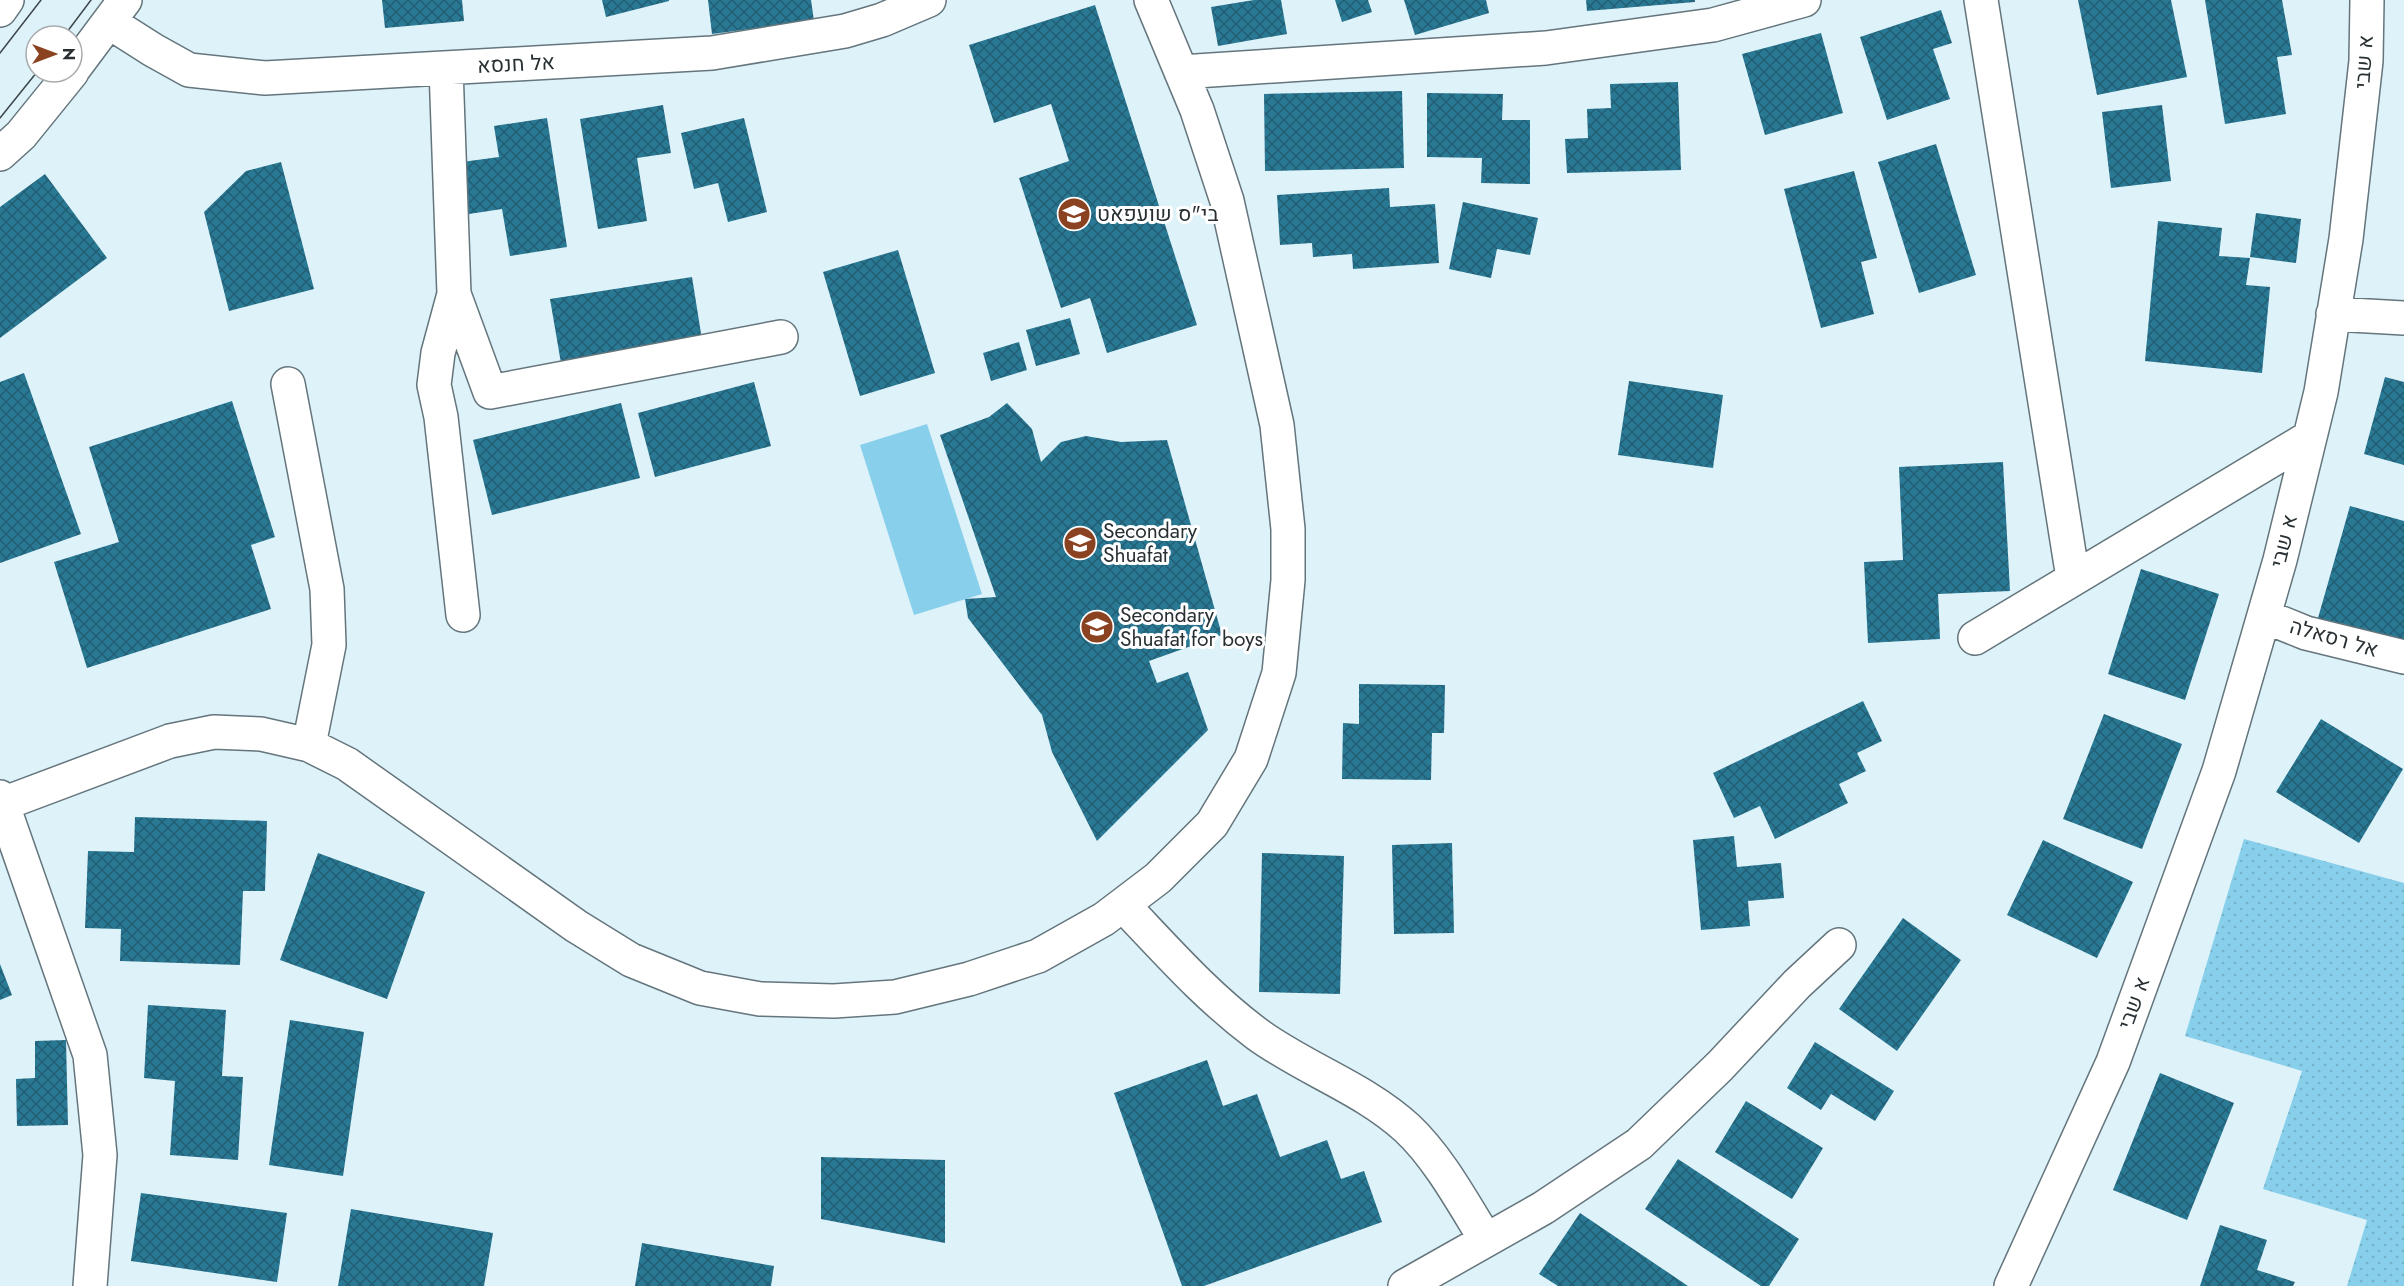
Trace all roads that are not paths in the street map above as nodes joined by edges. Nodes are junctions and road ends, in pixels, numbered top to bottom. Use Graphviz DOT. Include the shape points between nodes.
graph roads {
  1 [pos="7,0"];
  2 [pos="929,0"];
  3 [pos="1151,0"];
  4 [pos="1804,0"];
  5 [pos="1981,0"];
  6 [pos="2367,0"];
  7 [pos="0,10"];
  8 [pos="117,11"];
  9 [pos="84,56"];
  10 [pos="446,68"];
  11 [pos="1181,72"];
  12 [pos="62,84"];
  13 [pos="0,154"];
  14 [pos="454,294"];
  15 [pos="2333,314"];
  16 [pos="2404,318"];
  17 [pos="781,337"];
  18 [pos="288,384"];
  19 [pos="2310,437"];
  20 [pos="2073,579"];
  21 [pos="463,615"];
  22 [pos="2264,616"];
  23 [pos="1975,638"];
  24 [pos="2404,657"];
  25 [pos="309,746"];
  26 [pos="1,802"];
  27 [pos="1123,905"];
  28 [pos="1839,945"];
  29 [pos="1486,1240"];
  30 [pos="90,1286"];
  31 [pos="1405,1286"];
  32 [pos="2011,1286"];
  1 -- 7 [label="street"];
  2 -- 10 [label="street, אל חנסא" via="845,31 712,53"];
  3 -- 11 [label="street"];
  4 -- 11 [label="street" via="1713,25 1546,48"];
  5 -- 20 [label="street"];
  6 -- 15 [label="street, א שבי" via="2364,73 2346,239"];
  8 -- 9 [label="street"];
  8 -- 10 [label="street, אל חנסא" via="153,50 189,70 265,78"];
  10 -- 14 [label="street"];
  11 -- 27 [label="street" via="1227,201 1277,425 1288,530 1288,580 1279,673 1251,759 1212,824 1158,878"];
  12 -- 13 [label="street" via="21,135"];
  14 -- 17 [label="street" via="490,392"];
  14 -- 21 [label="street" via="434,385"];
  15 -- 16 [label="street"];
  15 -- 19 [label="street, א שבי"];
  18 -- 25 [label="street" via="327,589 329,645"];
  19 -- 20 [label="street"];
  19 -- 22 [label="street, א שבי"];
  20 -- 23 [label="street"];
  22 -- 24 [label="street, אל רסאלה" via="2306,633"];
  22 -- 32 [label="street, א שבי" via="2219,771 2113,1062"];
  25 -- 26 [label="street" via="261,734 214,732 170,741"];
  25 -- 27 [label="street" via="348,764 576,926 631,960 700,988 760,999 834,1001 895,997 969,979 1038,956"];
  26 -- 30 [label="street" via="90,1055 100,1155"];
  27 -- 29 [label="street" via="1204,992 1250,1028 1379,1105 1409,1130 1442,1171"];
  28 -- 29 [label="street" via="1639,1144 1543,1208"];
  29 -- 31 [label="street"];
}
